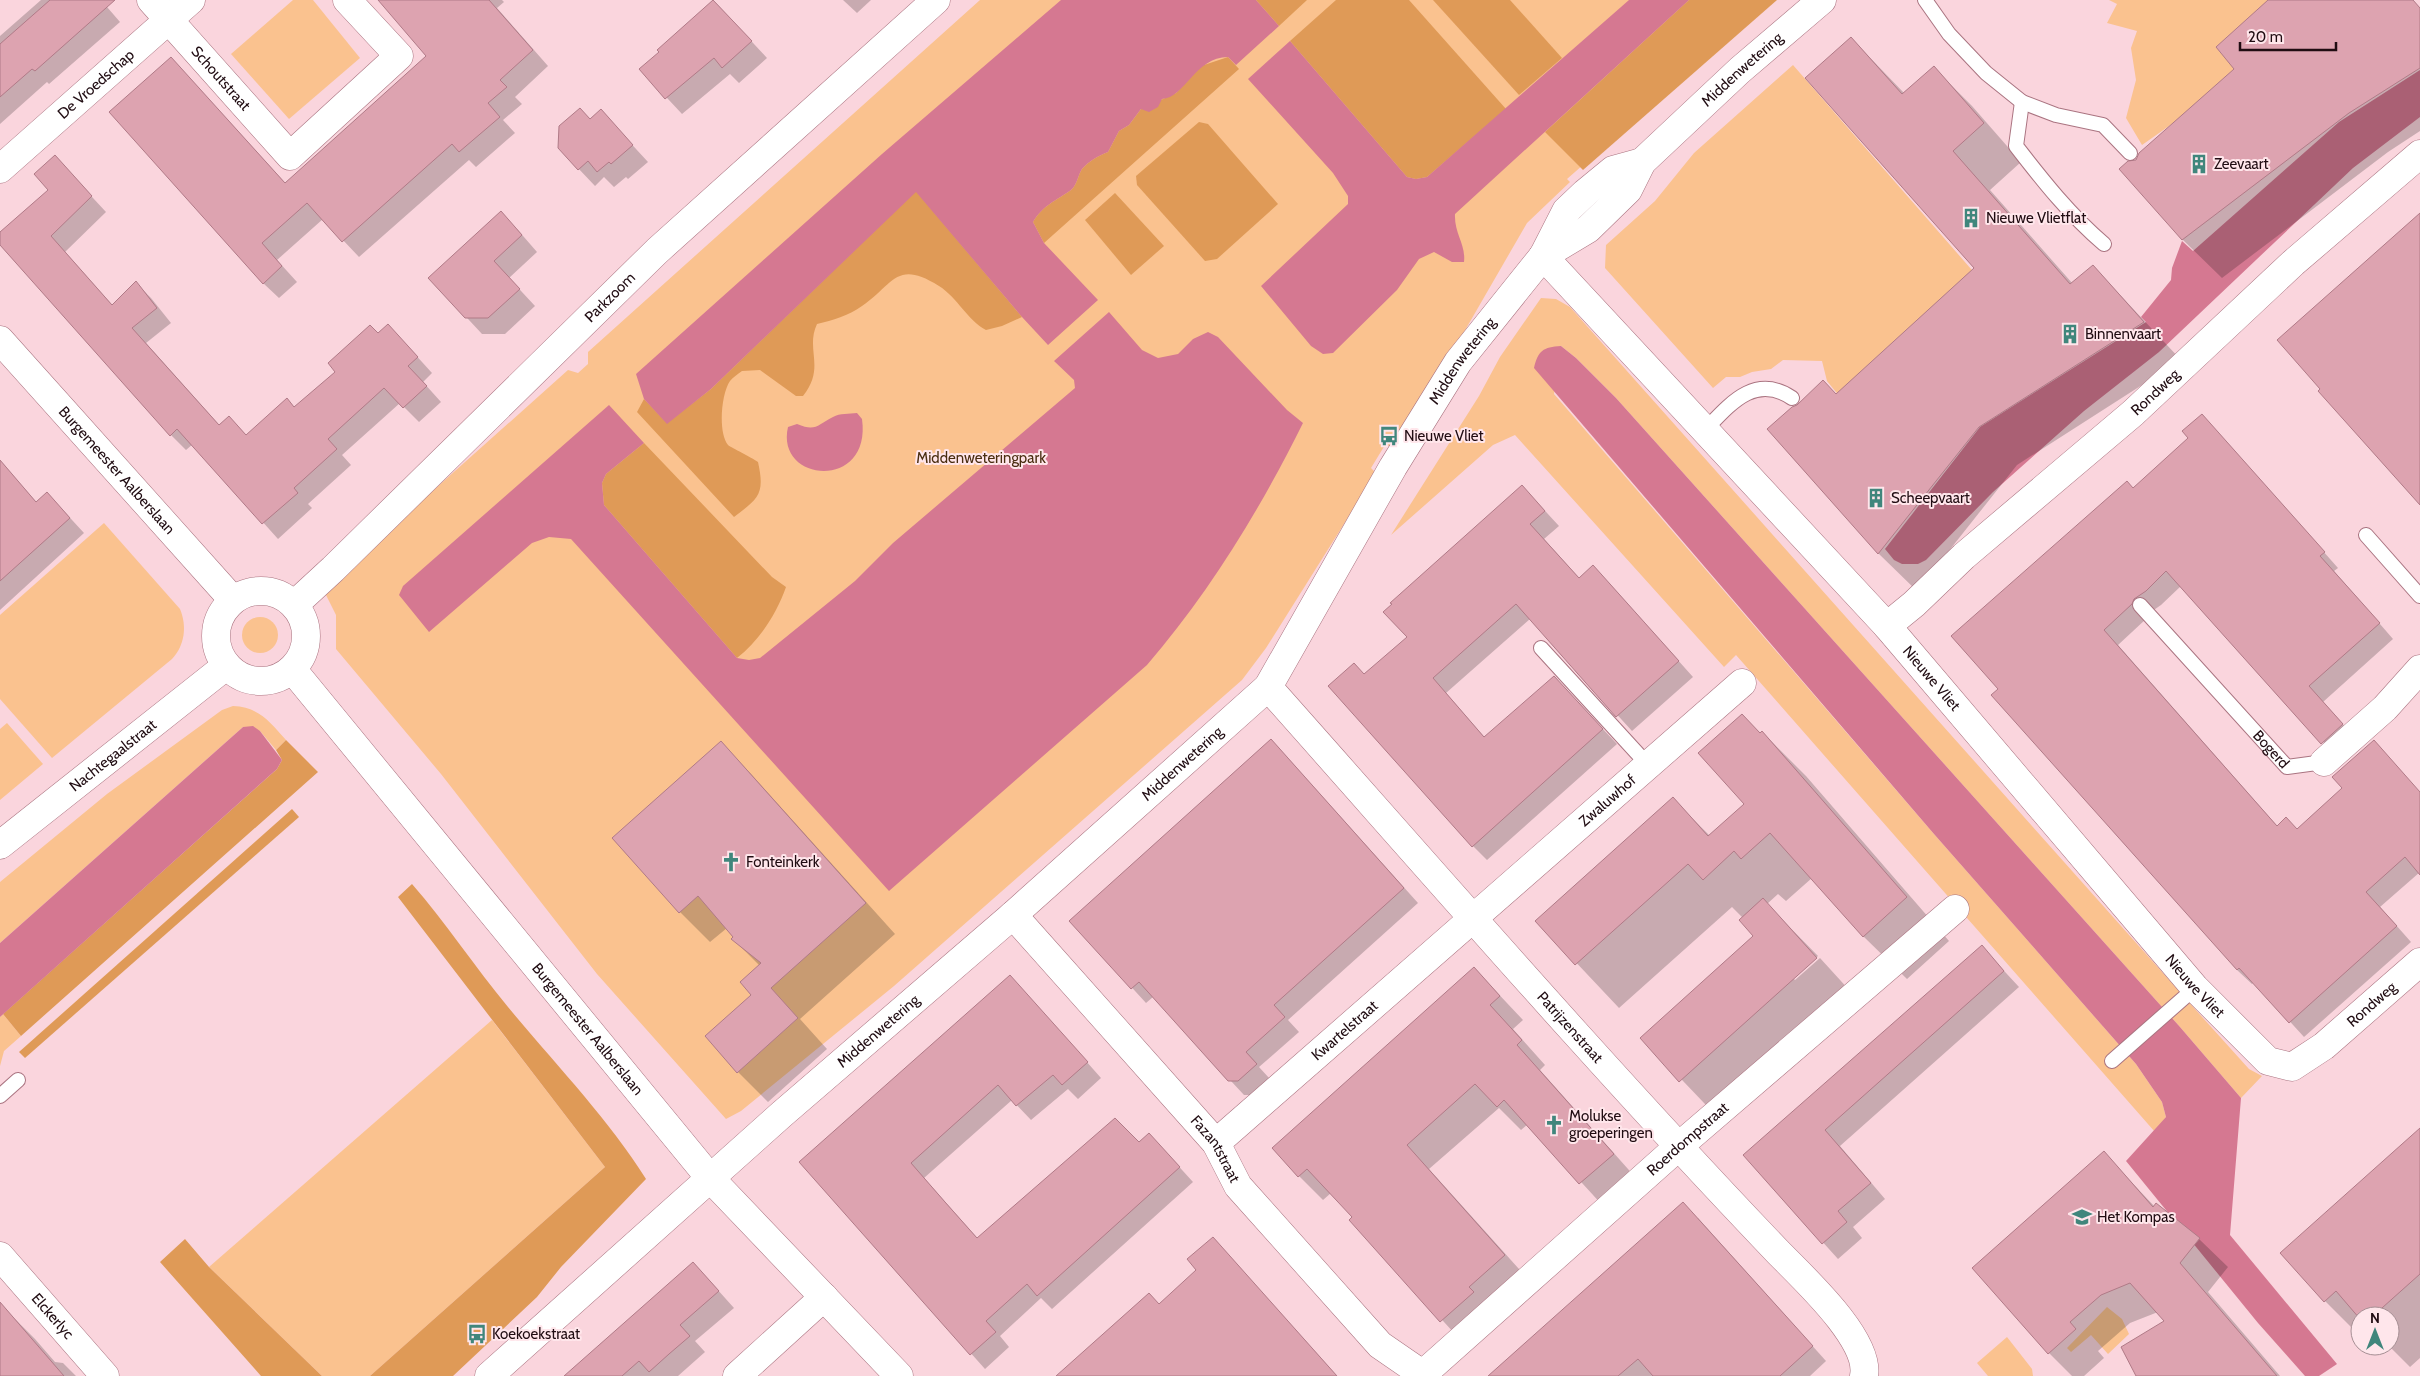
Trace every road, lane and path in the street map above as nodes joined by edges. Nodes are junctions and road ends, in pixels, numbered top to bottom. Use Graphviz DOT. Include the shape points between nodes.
graph roads {
  1 [pos="191,0"];
  2 [pos="347,0"];
  3 [pos="936,0"];
  4 [pos="1822,0"];
  5 [pos="1925,0"];
  6 [pos="160,10"];
  7 [pos="2022,102"];
  8 [pos="2130,153"];
  9 [pos="2420,154"];
  10 [pos="0,169"];
  11 [pos="2104,244"];
  12 [pos="1543,256"];
  13 [pos="0,340"];
  14 [pos="1792,398"];
  15 [pos="1705,430"];
  16 [pos="2366,535"];
  17 [pos="2420,596"];
  18 [pos="233,600"];
  19 [pos="294,605"];
  20 [pos="2140,605"];
  21 [pos="1887,626"];
  22 [pos="1541,648"];
  23 [pos="226,666"];
  24 [pos="292,669"];
  25 [pos="2420,669"];
  26 [pos="1742,683"];
  27 [pos="1268,687"];
  28 [pos="2324,762"];
  29 [pos="1648,765"];
  30 [pos="0,845"];
  31 [pos="1955,909"];
  32 [pos="1013,915"];
  33 [pos="1473,917"];
  34 [pos="2420,962"];
  35 [pos="2186,996"];
  36 [pos="2324,1046"];
  37 [pos="2112,1061"];
  38 [pos="18,1080"];
  39 [pos="0,1096"];
  40 [pos="1216,1142"];
  41 [pos="1678,1147"];
  42 [pos="710,1178"];
  43 [pos="0,1256"];
  44 [pos="824,1297"];
  45 [pos="1864,1374"];
  46 [pos="1424,1375"];
  47 [pos="105,1376"];
  48 [pos="489,1376"];
  49 [pos="737,1376"];
  50 [pos="899,1376"];
  1 -- 6 [label="street, De Vroedschap"];
  2 -- 6 [label="street, Schoutstraat" via="399,56 290,156"];
  3 -- 19 [label="street, Parkzoom" via="657,251"];
  4 -- 12 [label="street, Middenwetering" via="1740,70 1642,162 1628,190 1588,229"];
  5 -- 7 [label="lane" via="1961,47 1986,73"];
  6 -- 10 [label="street, De Vroedschap"];
  7 -- 8 [label="lane" via="2103,125"];
  7 -- 11 [label="lane" via="2016,146 2054,195"];
  9 -- 21 [label="street, Rondweg" via="2293,264 2133,414 1964,556"];
  12 -- 15 [label="street, Nieuwe Vliet"];
  12 -- 27 [label="street, Middenwetering" via="1458,362 1393,467"];
  13 -- 18 [label="street, Burgemeester Aalberslaan"];
  14 -- 15 [label="lane" via="1779,390 1758,389 1730,404"];
  15 -- 21 [label="street, Nieuwe Vliet"];
  16 -- 17 [label="lane"];
  18 -- 19 [label="street" via="258,591 277,594"];
  18 -- 23 [label="street" via="224,609 216,632 216,644"];
  19 -- 24 [label="street" via="306,634 305,647"];
  20 -- 28 [label="lane, Bogerd" via="2287,767"];
  21 -- 35 [label="street, Nieuwe Vliet"];
  22 -- 29 [label="lane"];
  23 -- 24 [label="street" via="242,678 263,682 283,676"];
  23 -- 30 [label="street, Nachtegaalstraat"];
  24 -- 42 [label="street, Burgemeester Aalberslaan"];
  25 -- 28 [label="street, Bogerd" via="2384,708"];
  26 -- 29 [label="street, Zwaluwhof"];
  27 -- 32 [label="street, Middenwetering"];
  27 -- 33 [label="street, Patrijzenstraat"];
  29 -- 33 [label="street, Zwaluwhof"];
  31 -- 41 [label="street, Roerdompstraat"];
  32 -- 40 [label="street, Fazantstraat"];
  32 -- 42 [label="street, Middenwetering"];
  33 -- 40 [label="street, Kwartelstraat"];
  33 -- 41 [label="street, Patrijzenstraat"];
  34 -- 36 [label="street, Rondweg"];
  35 -- 36 [label="street, Nieuwe Vliet" via="2268,1061 2292,1067"];
  35 -- 37 [label="lane"];
  38 -- 39 [label="lane"];
  40 -- 46 [label="street, Fazantstraat" via="1238,1186 1380,1345"];
  41 -- 45 [label="street, Patrijzenstraat" via="1833,1309 1858,1347"];
  41 -- 46 [label="street, Roerdompstraat"];
  42 -- 44 [label="street, Burgemeester Aalberslaan"];
  42 -- 48 [label="street"];
  43 -- 47 [label="street, Elckerlyc"];
  44 -- 49 [label="street"];
  44 -- 50 [label="street, Burgemeester Aalberslaan"];
}
